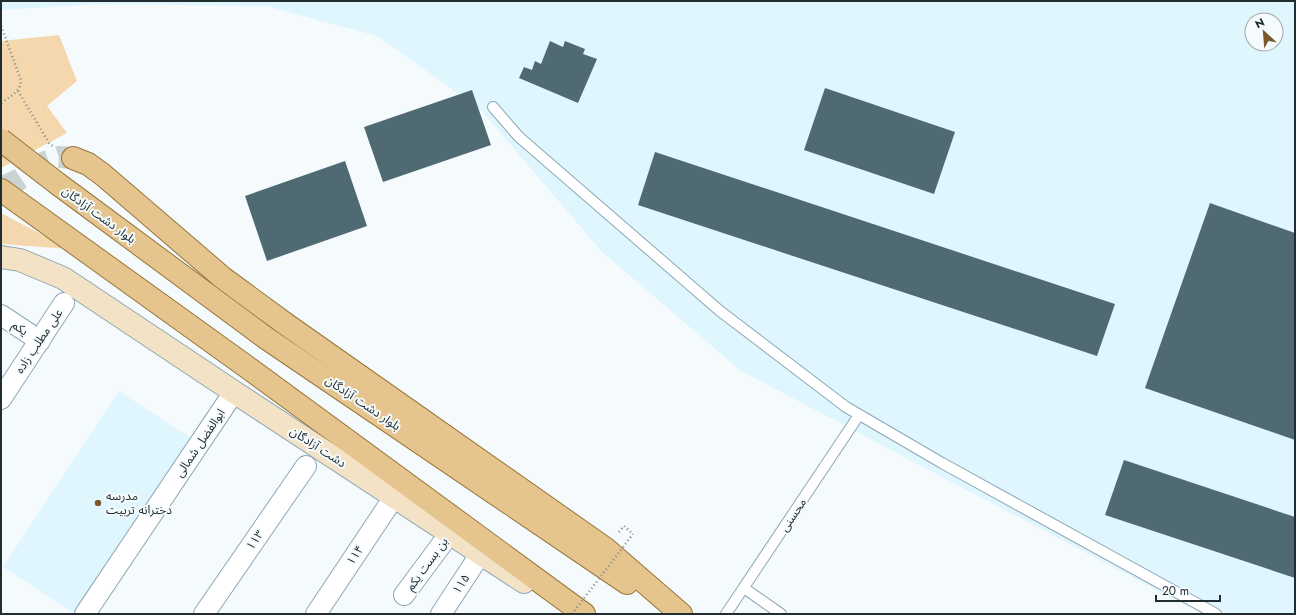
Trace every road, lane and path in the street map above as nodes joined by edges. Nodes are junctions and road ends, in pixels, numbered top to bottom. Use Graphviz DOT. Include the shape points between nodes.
graph roads {
  1 [pos="1,26"];
  2 [pos="18,91"];
  3 [pos="1,104"];
  4 [pos="493,107"];
  5 [pos="1,140"];
  6 [pos="73,158"];
  7 [pos="1,190"];
  8 [pos="1,257"];
  9 [pos="64,303"];
  10 [pos="1,315"];
  11 [pos="40,341"];
  12 [pos="7,378"];
  13 [pos="234,392"];
  14 [pos="1,399"];
  15 [pos="859,415"];
  16 [pos="306,466"];
  17 [pos="394,497"];
  18 [pos="624,526"];
  19 [pos="450,533"];
  20 [pos="481,553"];
  21 [pos="744,588"];
  22 [pos="404,595"];
  23 [pos="85,614"];
  24 [pos="204,614"];
  25 [pos="316,614"];
  26 [pos="441,614"];
  27 [pos="573,614"];
  28 [pos="584,614"];
  29 [pos="673,614"];
  30 [pos="681,614"];
  31 [pos="726,614"];
  32 [pos="781,614"];
  33 [pos="1216,614"];
  1 -- 2 [label="path" via="21,80"];
  2 -- 3 [label="path"];
  2 -- 6 [label="path" via="49,143"];
  4 -- 15 [label="lane" via="519,137 720,311"];
  5 -- 29 [label="main road, بلوار دشت آزادگان, bridge" via="266,338"];
  6 -- 30 [label="main road" via="102,174 223,278 287,325 606,549"];
  7 -- 28 [label="main road"];
  8 -- 13 [label="main road, دشت آزادگان" via="20,260 63,278"];
  9 -- 11 [label="street, علی مطلب زاده"];
  10 -- 11 [label="street, یکم"];
  11 -- 12 [label="street, علی مطلب زاده"];
  12 -- 14 [label="street, علی مطلب زاده"];
  13 -- 17 [label="main road, دشت آزادگان"];
  13 -- 23 [label="street, ابوالفضل شمالی"];
  15 -- 21 [label="lane, محسنی"];
  15 -- 33 [label="lane"];
  16 -- 24 [label="street, ۱۱۳"];
  17 -- 19 [label="main road, دشت آزادگان"];
  17 -- 25 [label="street, ۱۱۴"];
  18 -- 27 [label="path, bridge" via="633,534"];
  19 -- 20 [label="main road, دشت آزادگان"];
  19 -- 22 [label="street, بن بست یکم"];
  20 -- 26 [label="street, ۱۱۵"];
  20 -- 27 [label="main road, دشت آزادگان"];
  21 -- 31 [label="lane, محسنی"];
  21 -- 32 [label="lane"];
}
